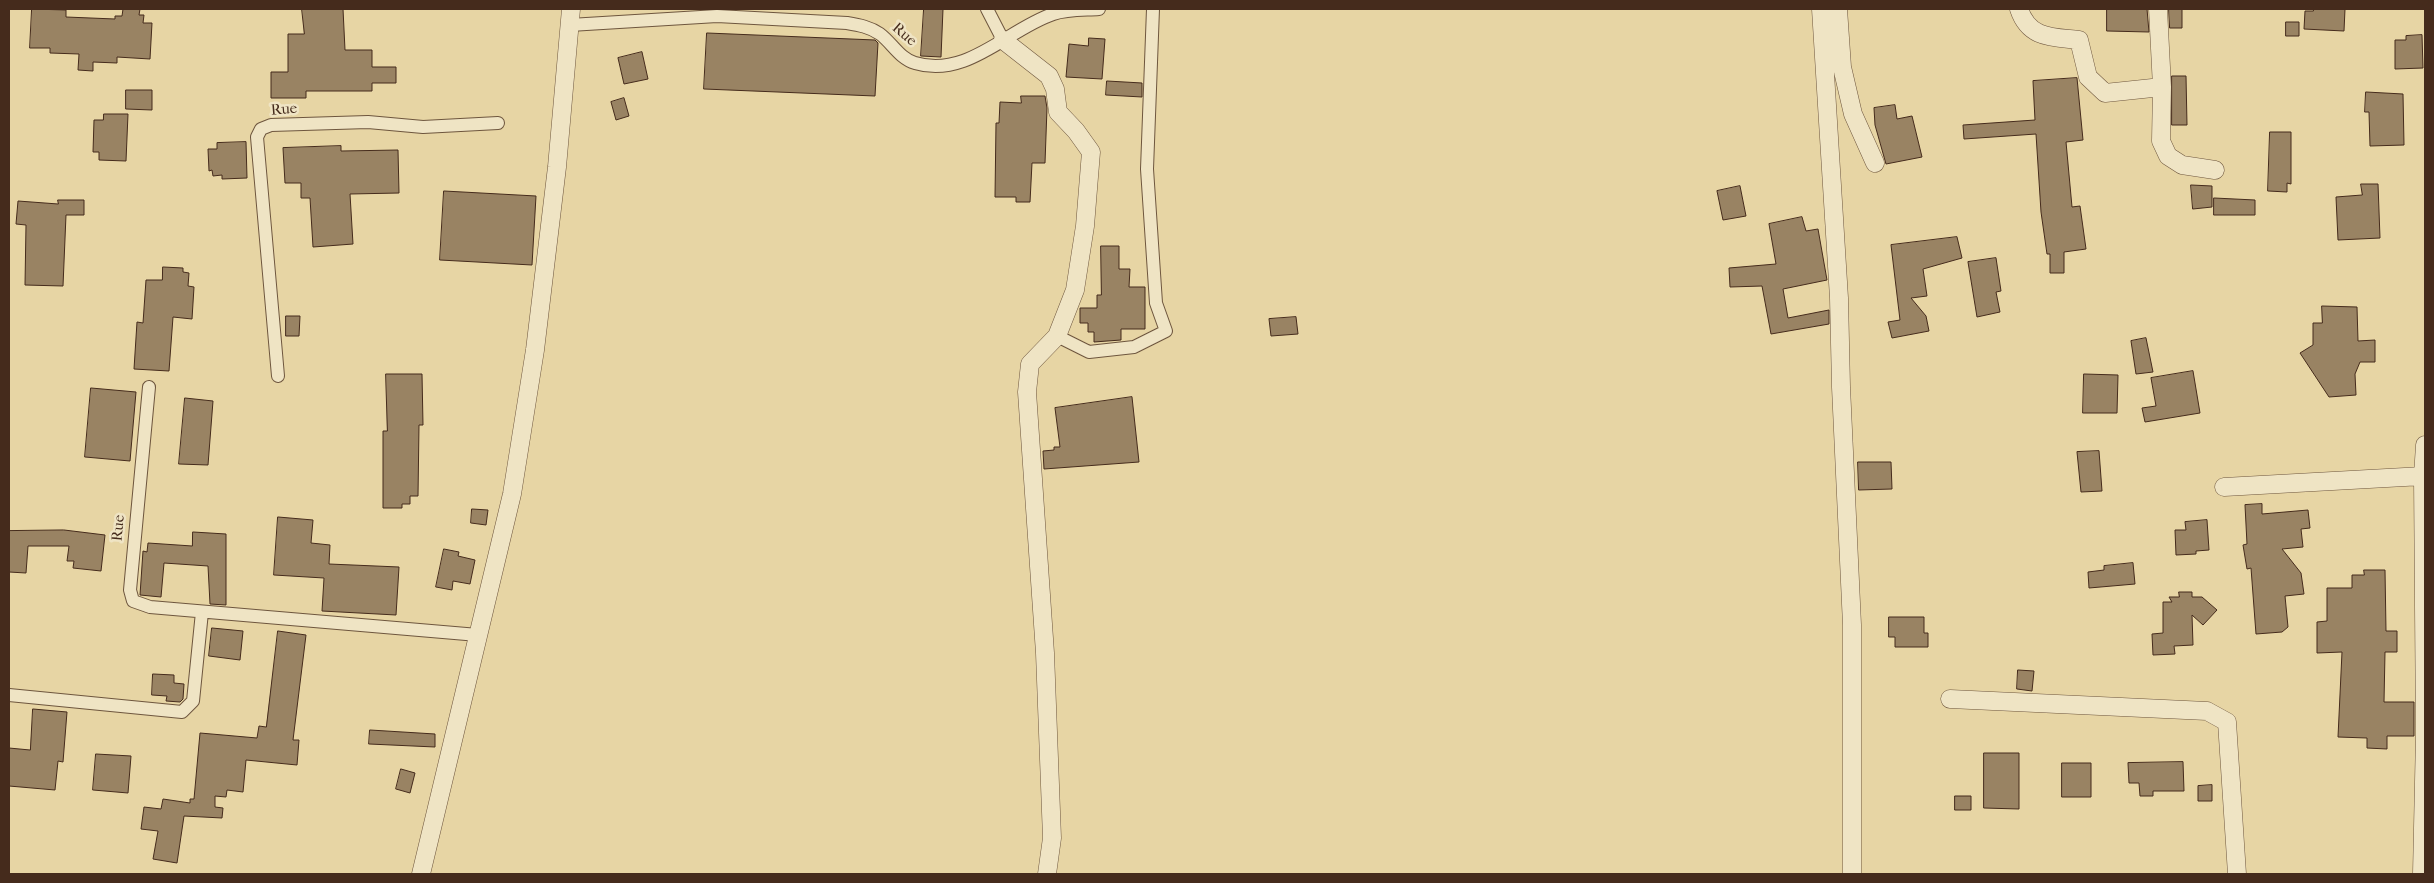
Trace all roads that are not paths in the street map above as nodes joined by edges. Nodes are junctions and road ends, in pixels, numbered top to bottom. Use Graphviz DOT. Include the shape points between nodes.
graph roads {
  1 [pos="987,9"];
  2 [pos="1099,9"];
  3 [pos="1153,9"];
  4 [pos="1821,9"];
  5 [pos="1838,9"];
  6 [pos="2019,9"];
  7 [pos="2158,9"];
  8 [pos="571,17"];
  9 [pos="1003,40"];
  10 [pos="2162,87"];
  11 [pos="498,123"];
  12 [pos="1875,163"];
  13 [pos="2215,170"];
  14 [pos="1057,336"];
  15 [pos="278,376"];
  16 [pos="149,387"];
  17 [pos="2425,445"];
  18 [pos="2423,476"];
  19 [pos="2224,487"];
  20 [pos="202,612"];
  21 [pos="2424,634"];
  22 [pos="478,635"];
  23 [pos="9,695"];
  24 [pos="1950,699"];
  25 [pos="421,874"];
  26 [pos="1047,874"];
  27 [pos="1852,874"];
  28 [pos="2237,874"];
  29 [pos="2422,874"];
  1 -- 9 [label="street"];
  2 -- 9 [label="street, Rue" via="1053,14"];
  3 -- 14 [label="street" via="1147,168 1156,303 1166,330 1134,347 1089,352"];
  4 -- 27 [label="street" via="1839,298 1852,625"];
  5 -- 12 [label="street" via="1842,66 1853,114"];
  6 -- 10 [label="street" via="2023,21 2041,36 2079,40 2088,77 2105,93"];
  7 -- 10 [label="street"];
  8 -- 9 [label="street, Rue" via="717,16 848,23 868,27 905,58 932,66 956,63 979,55"];
  8 -- 22 [label="street" via="535,350 512,494"];
  9 -- 14 [label="street" via="1049,76 1055,89 1058,112 1090,152 1085,226 1075,290"];
  10 -- 13 [label="street" via="2160,141 2168,156 2182,165"];
  11 -- 15 [label="street, Rue" via="424,127 368,122 261,129 257,137"];
  14 -- 26 [label="street" via="1030,364 1027,392 1045,653 1052,838"];
  16 -- 20 [label="street, Rue" via="131,595 133,601 144,606"];
  17 -- 18 [label="street"];
  18 -- 19 [label="street"];
  18 -- 21 [label="street"];
  20 -- 22 [label="street, Rue"];
  20 -- 23 [label="street" via="193,701 182,712"];
  21 -- 29 [label="street"];
  22 -- 25 [label="street"];
  24 -- 28 [label="street" via="2207,711 2227,722"];
}
